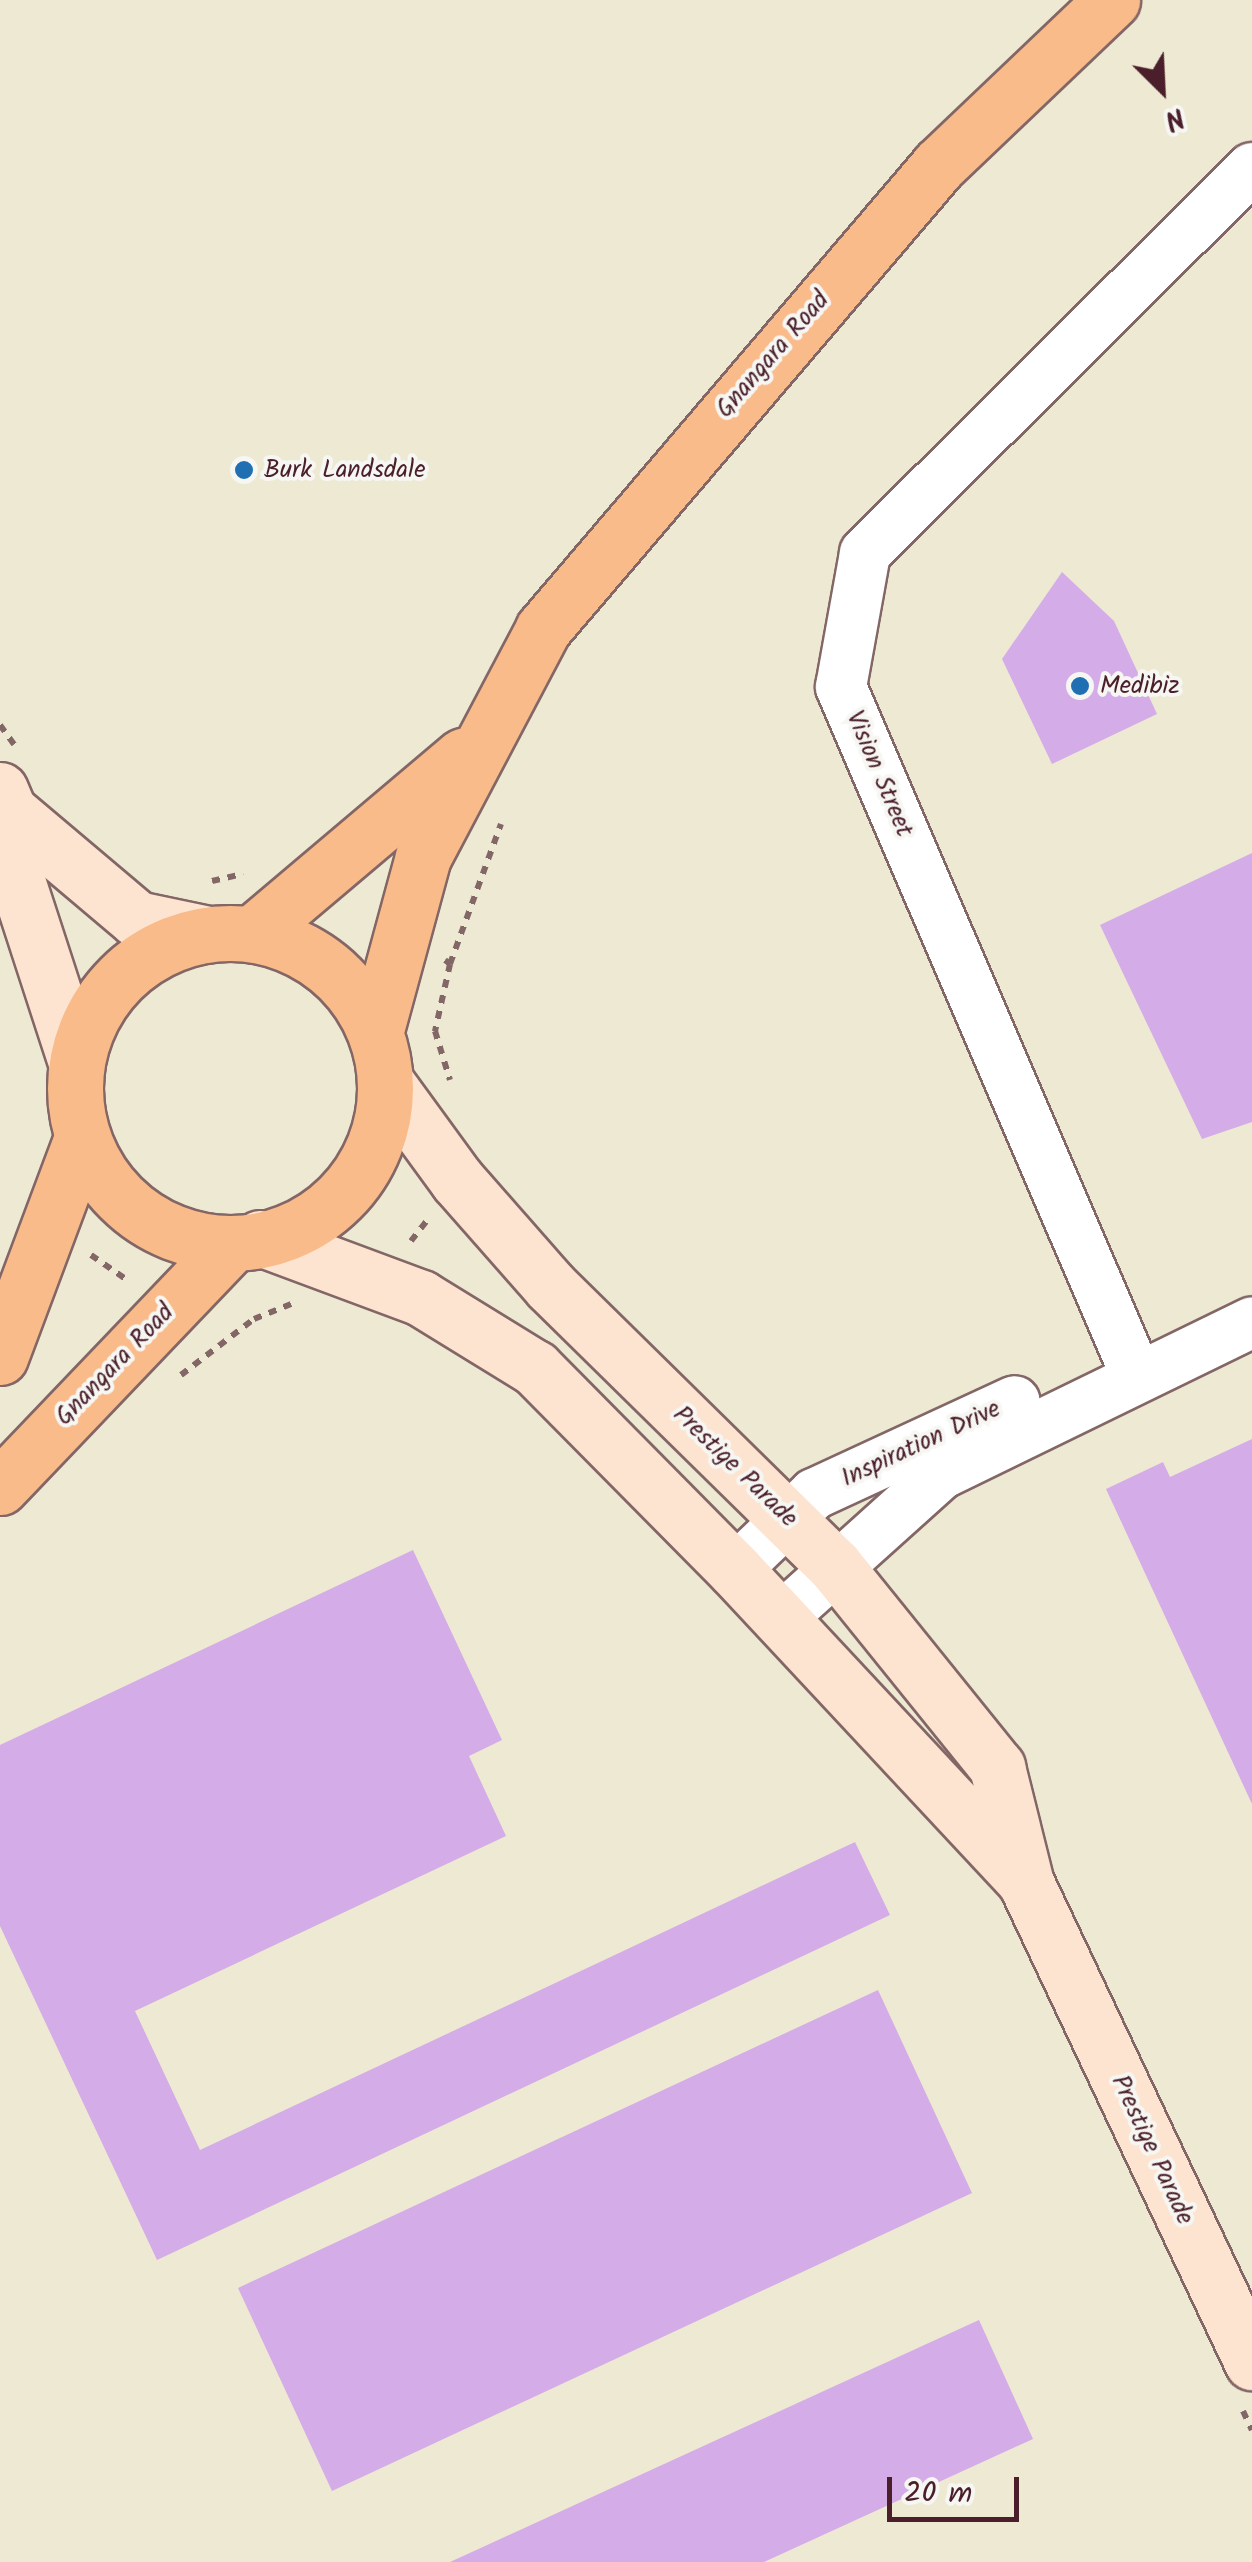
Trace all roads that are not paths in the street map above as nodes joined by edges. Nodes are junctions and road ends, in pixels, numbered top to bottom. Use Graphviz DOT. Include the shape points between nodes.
graph roads {
  1 [pos="1112,0"];
  2 [pos="1252,168"];
  3 [pos="477,745"];
  4 [pos="4,801"];
  5 [pos="219,917"];
  6 [pos="376,1030"];
  7 [pos="76,1062"];
  8 [pos="387,1084"];
  9 [pos="82,1138"];
  10 [pos="246,1242"];
  11 [pos="527,1260"];
  12 [pos="1252,1322"];
  13 [pos="0,1357"];
  14 [pos="1137,1377"];
  15 [pos="608,1443"];
  16 [pos="0,1487"];
  17 [pos="789,1518"];
  18 [pos="834,1565"];
  19 [pos="736,1570"];
  20 [pos="780,1619"];
  21 [pos="1026,1883"];
  22 [pos="1252,2362"];
  1 -- 3 [label="main road, Gnangara Road" via="938,165 658,487 543,629"];
  2 -- 14 [label="street, Vision Street" via="865,553 842,687"];
  3 -- 5 [label="main road, Gnangara Road"];
  3 -- 6 [label="main road, Gnangara Road" via="423,857"];
  4 -- 5 [label="street" via="137,918"];
  4 -- 7 [label="street" via="11,862"];
  5 -- 6 [label="main road, Gnangara Road" via="304,950 347,984"];
  5 -- 7 [label="main road, Gnangara Road" via="121,977 92,1016"];
  6 -- 8 [label="main road, Gnangara Road"];
  7 -- 9 [label="main road, Gnangara Road"];
  8 -- 10 [label="main road, Gnangara Road" via="379,1138 352,1187 298,1229"];
  8 -- 11 [label="street, Prestige Parade"];
  9 -- 10 [label="main road, Gnangara Road" via="114,1194 168,1232"];
  9 -- 13 [label="main road, Gnangara Road"];
  10 -- 15 [label="street, Prestige Parade" via="421,1298 535,1368"];
  10 -- 16 [label="main road, Gnangara Road" via="168,1309"];
  11 -- 15 [label="street" via="577,1346 614,1391"];
  11 -- 17 [label="street, Prestige Parade"];
  12 -- 14 [label="street, Inspiration Drive"];
  14 -- 17 [label="street, Inspiration Drive" via="1020,1399 814,1494"];
  14 -- 18 [label="street, Inspiration Drive" via="941,1474"];
  15 -- 19 [label="street, Prestige Parade"];
  17 -- 18 [label="street, Prestige Parade"];
  17 -- 19 [label="street, Inspiration Drive"];
  18 -- 20 [label="street, Inspiration Drive"];
  18 -- 21 [label="street, Prestige Parade" via="997,1767"];
  19 -- 20 [label="street, Prestige Parade"];
  20 -- 21 [label="street, Prestige Parade"];
  21 -- 22 [label="street, Prestige Parade"];
}
